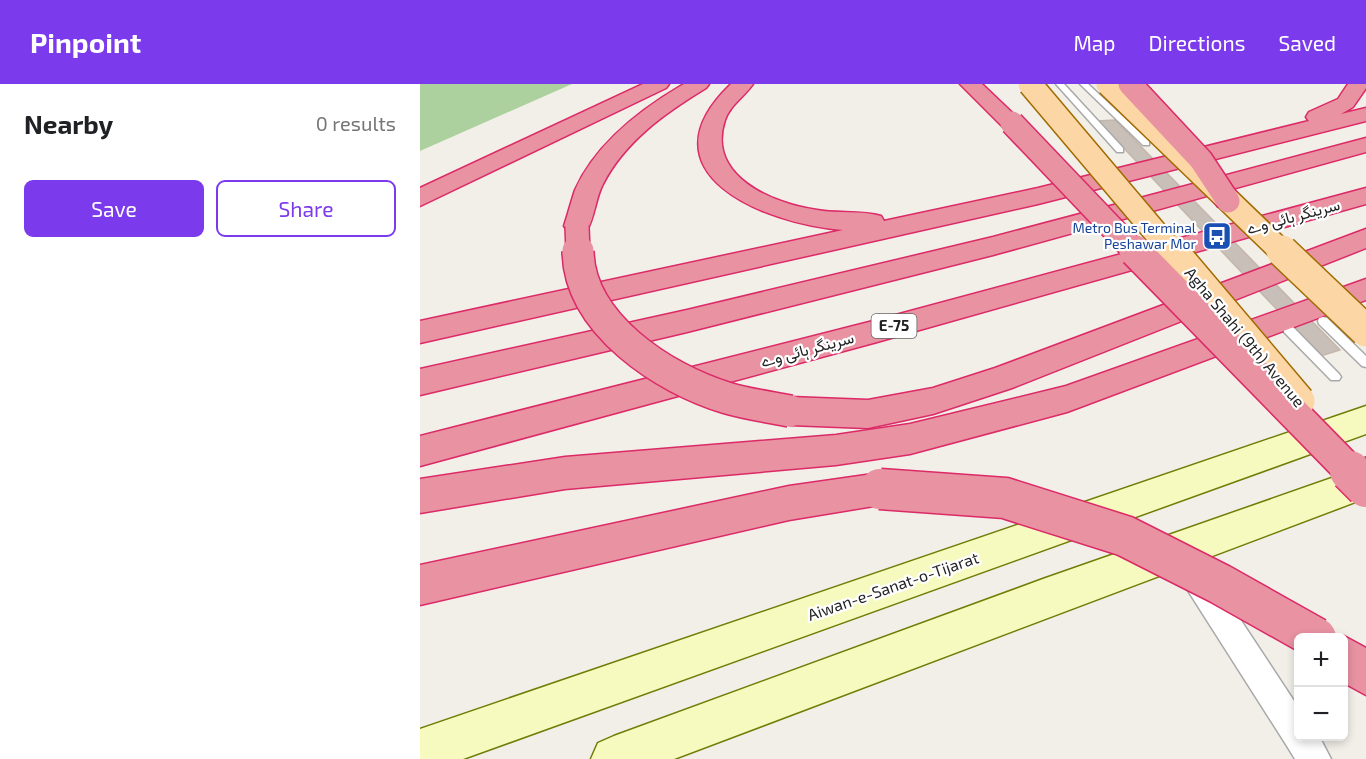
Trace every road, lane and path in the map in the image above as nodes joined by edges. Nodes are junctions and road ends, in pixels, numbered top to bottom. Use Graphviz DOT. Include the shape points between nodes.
graph roads {
  1 [pos="658,84"];
  2 [pos="699,84"];
  3 [pos="743,84"];
  4 [pos="970,84"];
  5 [pos="1030,84"];
  6 [pos="1060,84"];
  7 [pos="1084,84"];
  8 [pos="1108,84"];
  9 [pos="1130,84"];
  10 [pos="1358,84"];
  11 [pos="1366,114"];
  12 [pos="1271,137"];
  13 [pos="1146,143"];
  14 [pos="1366,145"];
  15 [pos="1120,150"];
  16 [pos="1366,196"];
  17 [pos="420,198"];
  18 [pos="1228,201"];
  19 [pos="952,215"];
  20 [pos="1366,238"];
  21 [pos="1366,289"];
  22 [pos="1323,321"];
  23 [pos="1288,329"];
  24 [pos="1366,331"];
  25 [pos="420,333"];
  26 [pos="1366,363"];
  27 [pos="1335,377"];
  28 [pos="420,382"];
  29 [pos="1366,420"];
  30 [pos="420,451"];
  31 [pos="1366,481"];
  32 [pos="1366,487"];
  33 [pos="420,496"];
  34 [pos="1178,550"];
  35 [pos="420,585"];
  36 [pos="1307,633"];
  37 [pos="1348,660"];
  38 [pos="1366,674"];
  39 [pos="1294,728"];
  40 [pos="1302,741"];
  41 [pos="420,752"];
  42 [pos="614,759"];
  43 [pos="1314,759"];
  1 -- 17 [label="highway"];
  2 -- 20 [label="highway, bridge" via="666,102 611,153 589,187 577,226 578,266 592,302 621,339 667,372 726,398 790,411 868,414 933,401 1001,379"];
  3 -- 19 [label="highway" via="728,96 711,120 709,144 716,167 736,188 768,206 814,218 859,222"];
  4 -- 32 [label="highway, bridge"];
  5 -- 31 [label="main road, Agha Shahi (9th) Avenue, bridge"];
  6 -- 15 [label="lane"];
  7 -- 13 [label="lane"];
  8 -- 18 [label="main road, bridge"];
  9 -- 18 [label="highway, bridge" via="1201,160"];
  10 -- 12 [label="highway" via="1346,103"];
  11 -- 12 [label="highway"];
  12 -- 19 [label="highway"];
  14 -- 28 [label="highway" via="970,251"];
  16 -- 30 [label="highway, سرینگر ہائی وے / E-75" via="877,331"];
  18 -- 24 [label="main road, bridge"];
  19 -- 25 [label="highway"];
  21 -- 33 [label="highway" via="1067,399 910,439 836,450 566,473"];
  22 -- 26 [label="lane"];
  23 -- 27 [label="lane"];
  29 -- 41 [label="main road, Aiwan-e-Sanat-o-Tijarat"];
  31 -- 34 [label="main road"];
  34 -- 39 [label="street"];
  34 -- 42 [label="main road"];
  35 -- 36 [label="highway, bridge" via="789,503 880,489 1005,498 1125,536"];
  37 -- 38 [label="highway"];
  40 -- 43 [label="street"];
}
